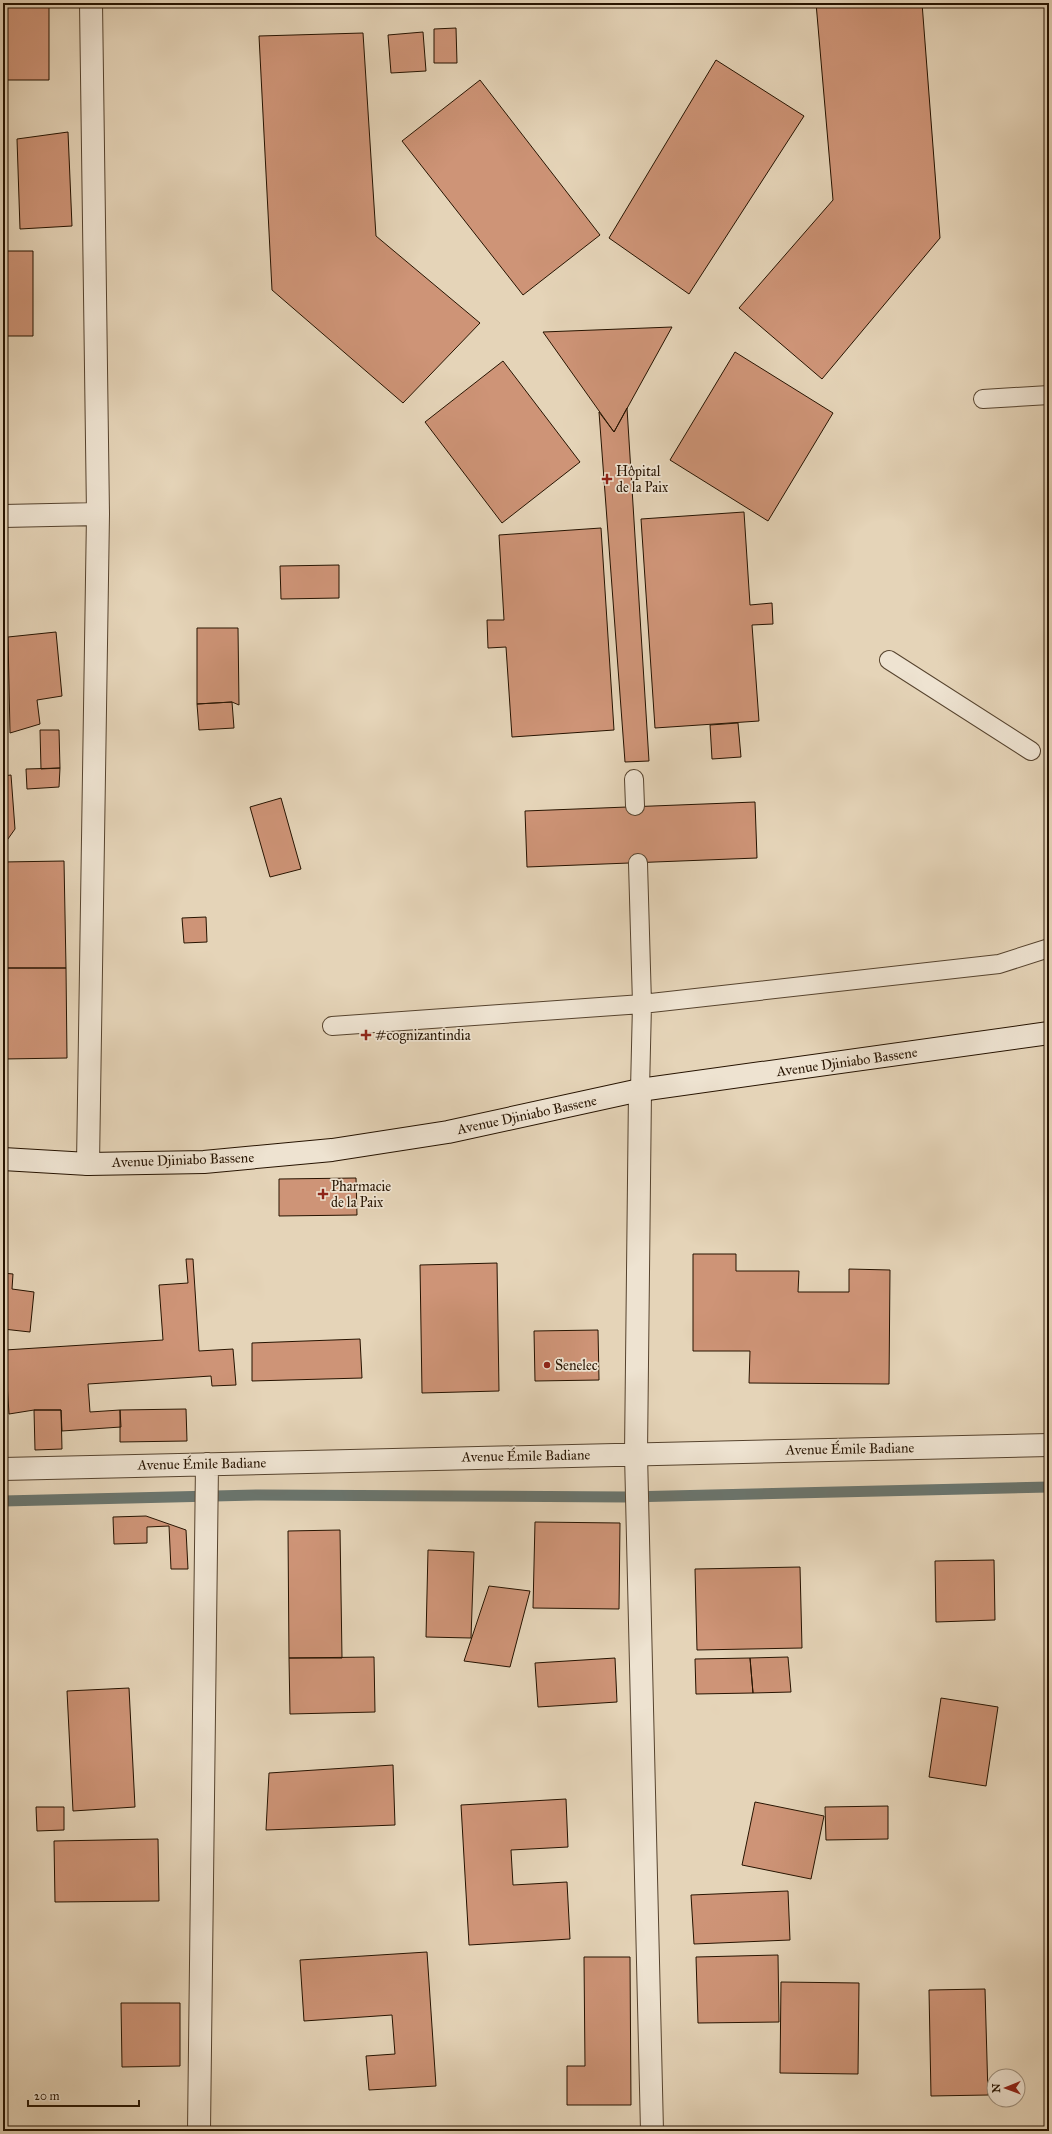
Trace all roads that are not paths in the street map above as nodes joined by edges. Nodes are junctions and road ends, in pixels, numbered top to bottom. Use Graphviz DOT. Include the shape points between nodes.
graph roads {
  1 [pos="91,3"];
  2 [pos="1049,395"];
  3 [pos="983,399"];
  4 [pos="98,514"];
  5 [pos="3,516"];
  6 [pos="889,660"];
  7 [pos="1031,752"];
  8 [pos="634,779"];
  9 [pos="635,806"];
  10 [pos="638,863"];
  11 [pos="1049,948"];
  12 [pos="642,1004"];
  13 [pos="332,1026"];
  14 [pos="1049,1033"];
  15 [pos="640,1090"];
  16 [pos="3,1159"];
  17 [pos="88,1164"];
  18 [pos="1049,1445"];
  19 [pos="636,1454"];
  20 [pos="207,1464"];
  21 [pos="3,1469"];
  22 [pos="199,2131"];
  23 [pos="652,2131"];
  1 -- 4 [label="street"];
  2 -- 3 [label="lane"];
  4 -- 5 [label="street"];
  4 -- 17 [label="street"];
  6 -- 7 [label="lane"];
  8 -- 9 [label="lane"];
  10 -- 12 [label="lane"];
  11 -- 12 [label="lane" via="999,964"];
  12 -- 13 [label="lane"];
  12 -- 15 [label="lane"];
  14 -- 15 [label="street, Avenue Djiniabo Bassene"];
  15 -- 17 [label="street, Avenue Djiniabo Bassene" via="448,1132 332,1150 204,1162"];
  15 -- 19 [label="street"];
  16 -- 17 [label="street, Avenue Djiniabo Bassene"];
  18 -- 19 [label="street, Avenue Émile Badiane"];
  19 -- 20 [label="street, Avenue Émile Badiane"];
  19 -- 23 [label="street"];
  20 -- 21 [label="street, Avenue Émile Badiane"];
  20 -- 22 [label="street"];
}
